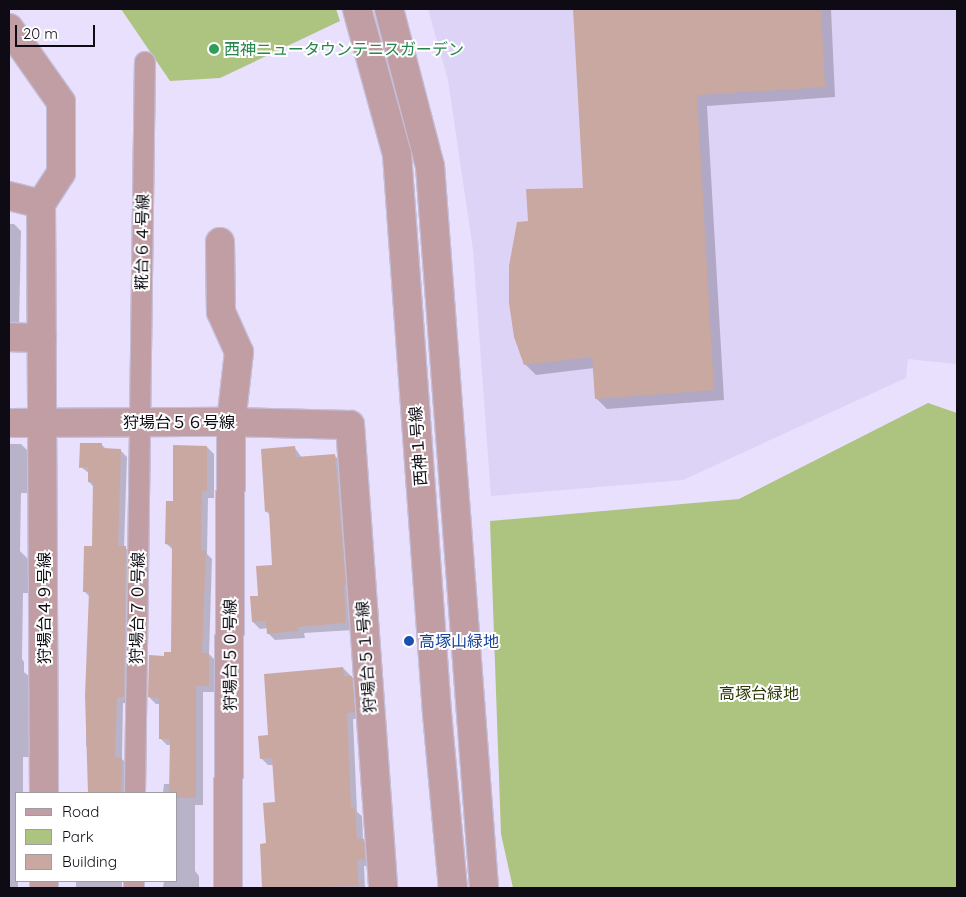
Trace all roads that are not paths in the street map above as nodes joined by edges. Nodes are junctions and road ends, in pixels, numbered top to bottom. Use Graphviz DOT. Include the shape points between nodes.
graph roads {
  1 [pos="357,9"];
  2 [pos="389,9"];
  3 [pos="9,28"];
  4 [pos="145,62"];
  5 [pos="9,196"];
  6 [pos="41,204"];
  7 [pos="220,242"];
  8 [pos="9,337"];
  9 [pos="42,338"];
  10 [pos="9,422"];
  11 [pos="44,422"];
  12 [pos="140,422"];
  13 [pos="231,422"];
  14 [pos="350,425"];
  15 [pos="44,792"];
  16 [pos="135,792"];
  17 [pos="228,888"];
  18 [pos="383,888"];
  19 [pos="453,888"];
  20 [pos="484,888"];
  1 -- 19 [label="street, 西神１号線" via="397,154"];
  2 -- 20 [label="street, 西神１号線" via="430,166"];
  3 -- 6 [label="street" via="61,102 61,173"];
  4 -- 12 [label="street, 糀台６４号線"];
  5 -- 6 [label="street"];
  6 -- 9 [label="street, 狩場台４９号線"];
  7 -- 13 [label="street, 狩場台５０号線" via="221,312 239,352"];
  8 -- 9 [label="street"];
  9 -- 11 [label="street, 狩場台４９号線"];
  10 -- 11 [label="street, 狩場台５６号線"];
  11 -- 12 [label="street, 狩場台５６号線"];
  11 -- 15 [label="street, 狩場台４９号線"];
  12 -- 13 [label="street, 狩場台５６号線"];
  12 -- 16 [label="street, 狩場台７０号線"];
  13 -- 14 [label="street, 狩場台５６号線"];
  13 -- 17 [label="street, 狩場台５０号線"];
  14 -- 18 [label="street, 狩場台５１号線"];
}
